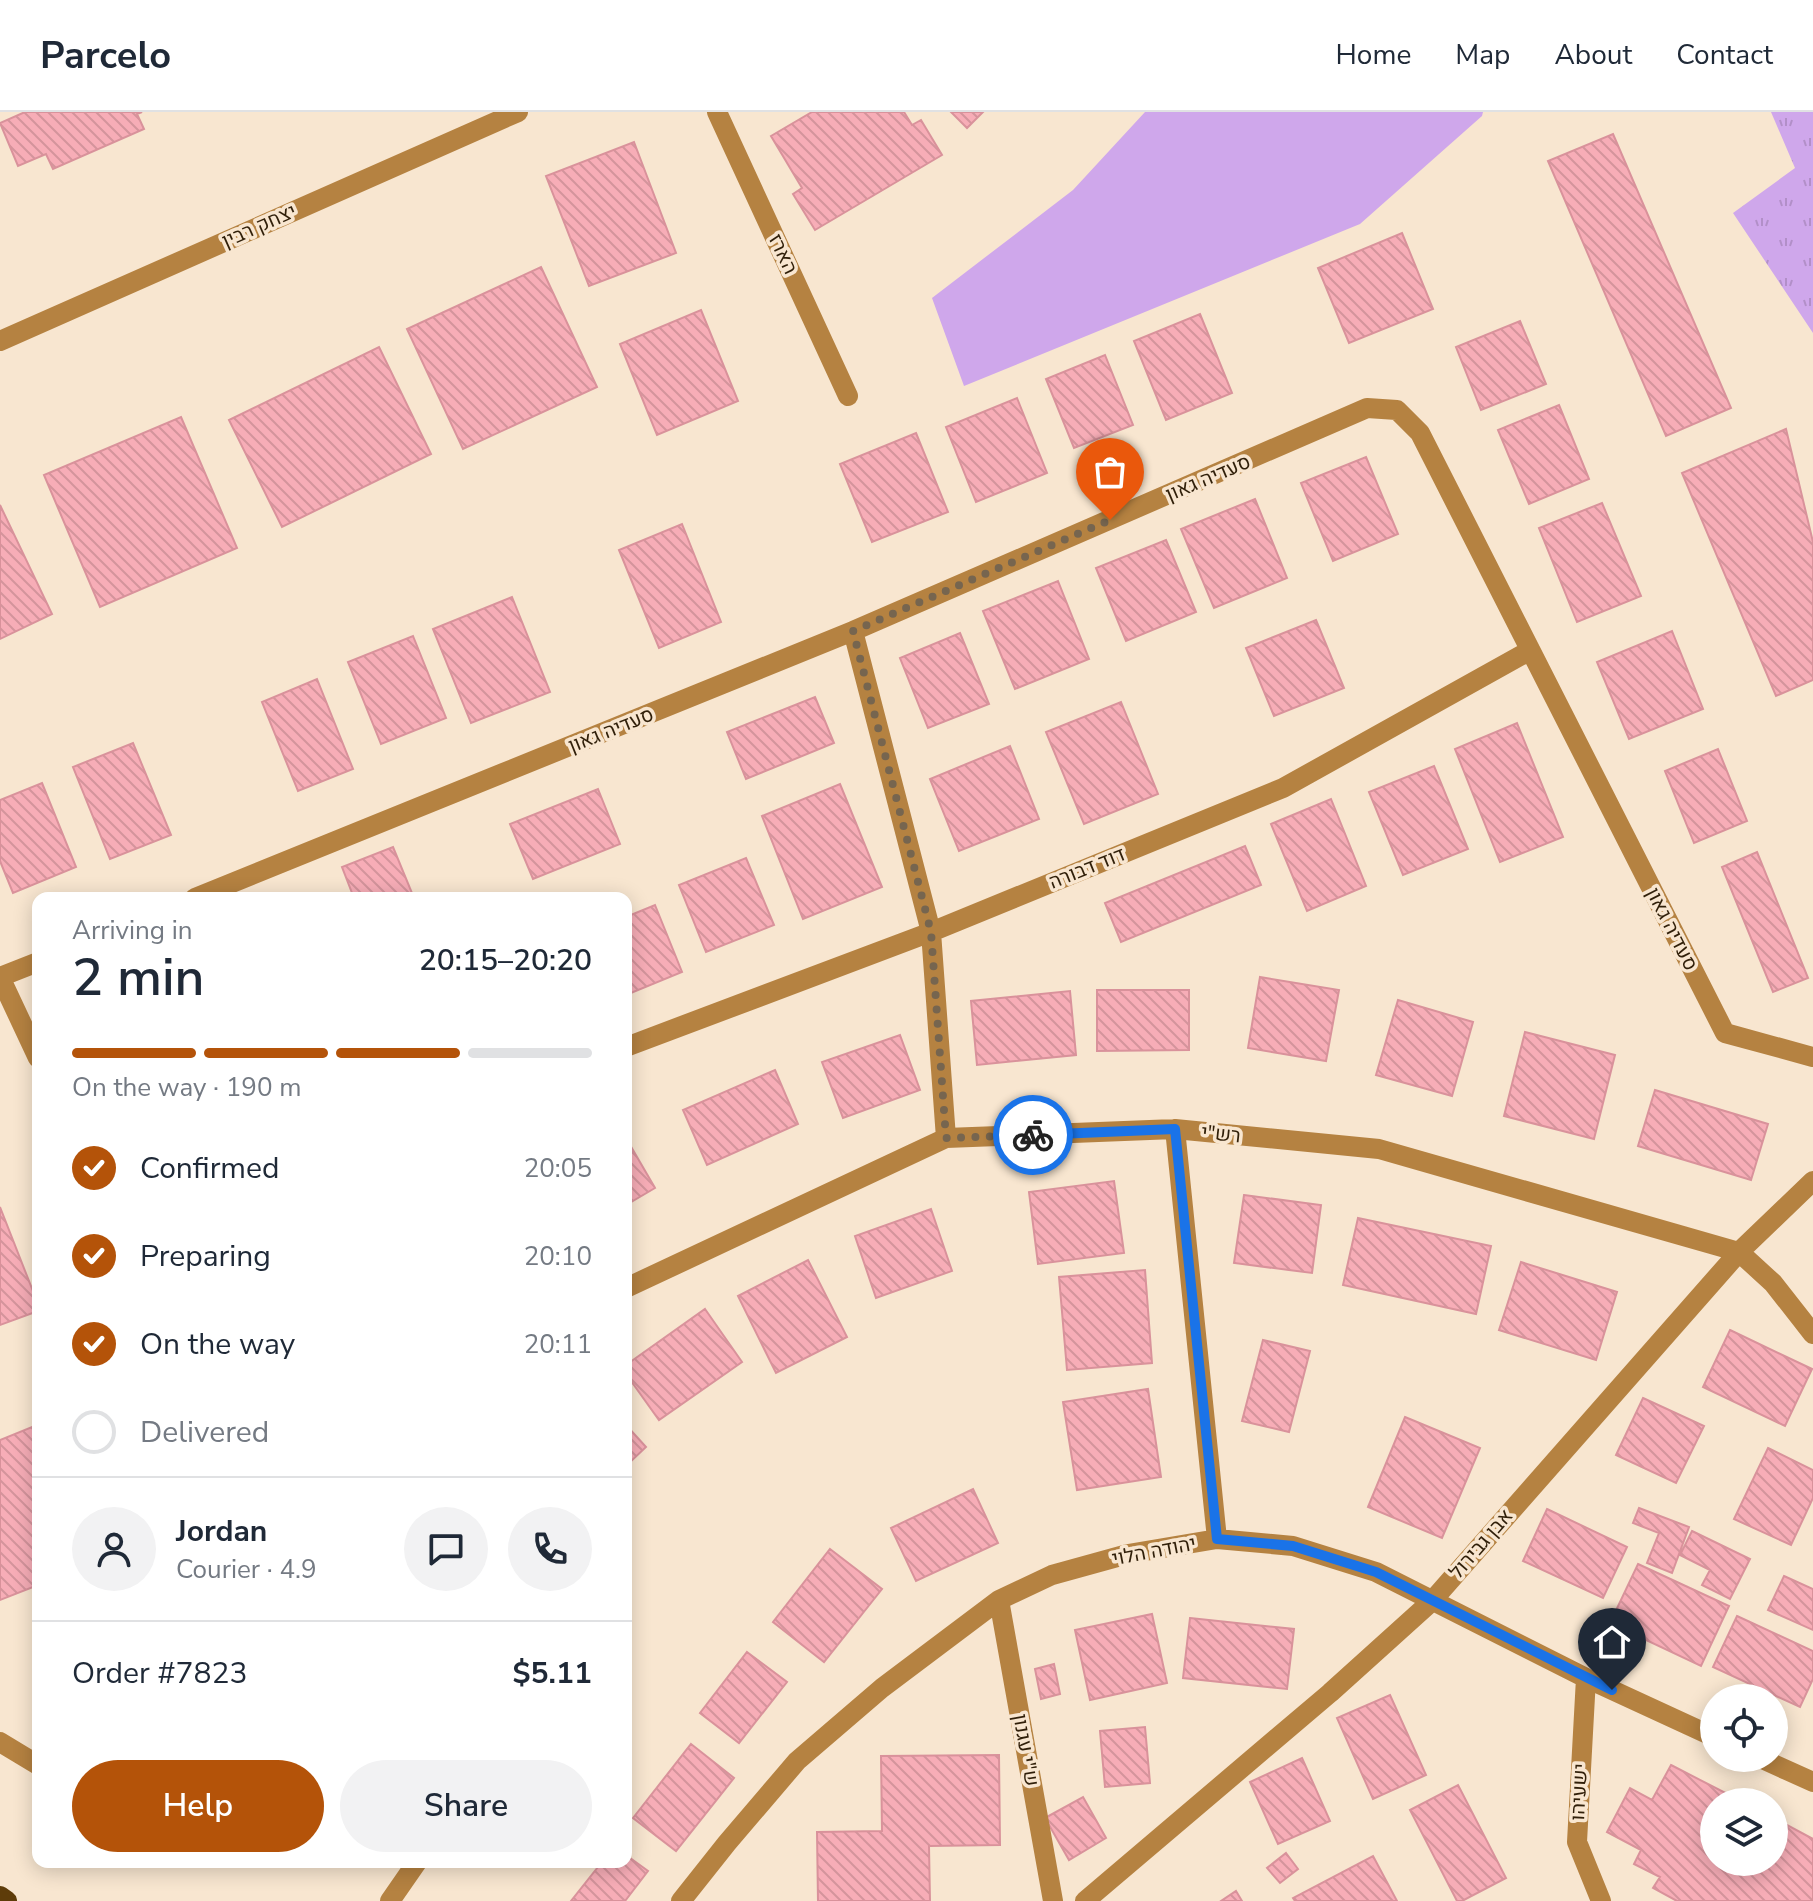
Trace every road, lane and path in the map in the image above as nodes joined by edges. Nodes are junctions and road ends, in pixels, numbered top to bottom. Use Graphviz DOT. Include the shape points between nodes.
graph roads {
  1 [pos="518,112"];
  2 [pos="717,112"];
  3 [pos="0,341"];
  4 [pos="848,396"];
  5 [pos="853,631"];
  6 [pos="1529,651"];
  7 [pos="210,892"];
  8 [pos="931,932"];
  9 [pos="32,964"];
  10 [pos="0,977"];
  11 [pos="32,1045"];
  12 [pos="632,1045"];
  13 [pos="1813,1057"];
  14 [pos="1175,1129"];
  15 [pos="946,1138"];
  16 [pos="1813,1181"];
  17 [pos="1739,1252"];
  18 [pos="632,1285"];
  19 [pos="1813,1334"];
  20 [pos="1217,1539"];
  21 [pos="999,1600"];
  22 [pos="1432,1601"];
  23 [pos="1586,1678"];
  24 [pos="1700,1731"];
  25 [pos="0,1742"];
  26 [pos="32,1761"];
  27 [pos="1788,1771"];
  28 [pos="1813,1782"];
  29 [pos="413,1868"];
  30 [pos="390,1901"];
  31 [pos="681,1901"];
  32 [pos="1053,1901"];
  33 [pos="1085,1901"];
  34 [pos="1601,1901"];
  1 -- 3 [label="street, יצחק רבין"];
  2 -- 4 [label="street, הארז"];
  5 -- 6 [label="street, סעדיה גאון" via="1367,408 1397,410 1420,433"];
  5 -- 7 [label="street, סעדיה גאון"];
  5 -- 8 [label="street"];
  6 -- 8 [label="street, דוד דבורה" via="1283,788"];
  6 -- 13 [label="street, סעדיה גאון" via="1725,1033"];
  8 -- 12 [label="street, דוד דבורה"];
  8 -- 15 [label="street"];
  9 -- 10 [label="street"];
  10 -- 11 [label="street"];
  14 -- 15 [label="street, רש\"י"];
  14 -- 17 [label="street, רש\"י" via="1379,1149"];
  14 -- 20 [label="street"];
  15 -- 18 [label="street, רש\"י"];
  16 -- 17 [label="street"];
  17 -- 19 [label="street" via="1773,1283"];
  17 -- 22 [label="street, אבן גבירול"];
  20 -- 21 [label="street, יהודה הלוי" via="1128,1554 1052,1575"];
  20 -- 22 [label="street, יהודה הלוי" via="1293,1546 1376,1572"];
  21 -- 31 [label="street, יהודה הלוי" via="882,1688 797,1761"];
  21 -- 32 [label="street, ש\"י עגנון"];
  22 -- 23 [label="street, יהודה הלוי"];
  22 -- 33 [label="street, אבן גבירול"];
  23 -- 24 [label="street, יהודה הלוי"];
  23 -- 34 [label="street, ישעיהו" via="1577,1842"];
  25 -- 26 [label="street"];
  27 -- 28 [label="street"];
  29 -- 30 [label="street"];
}
